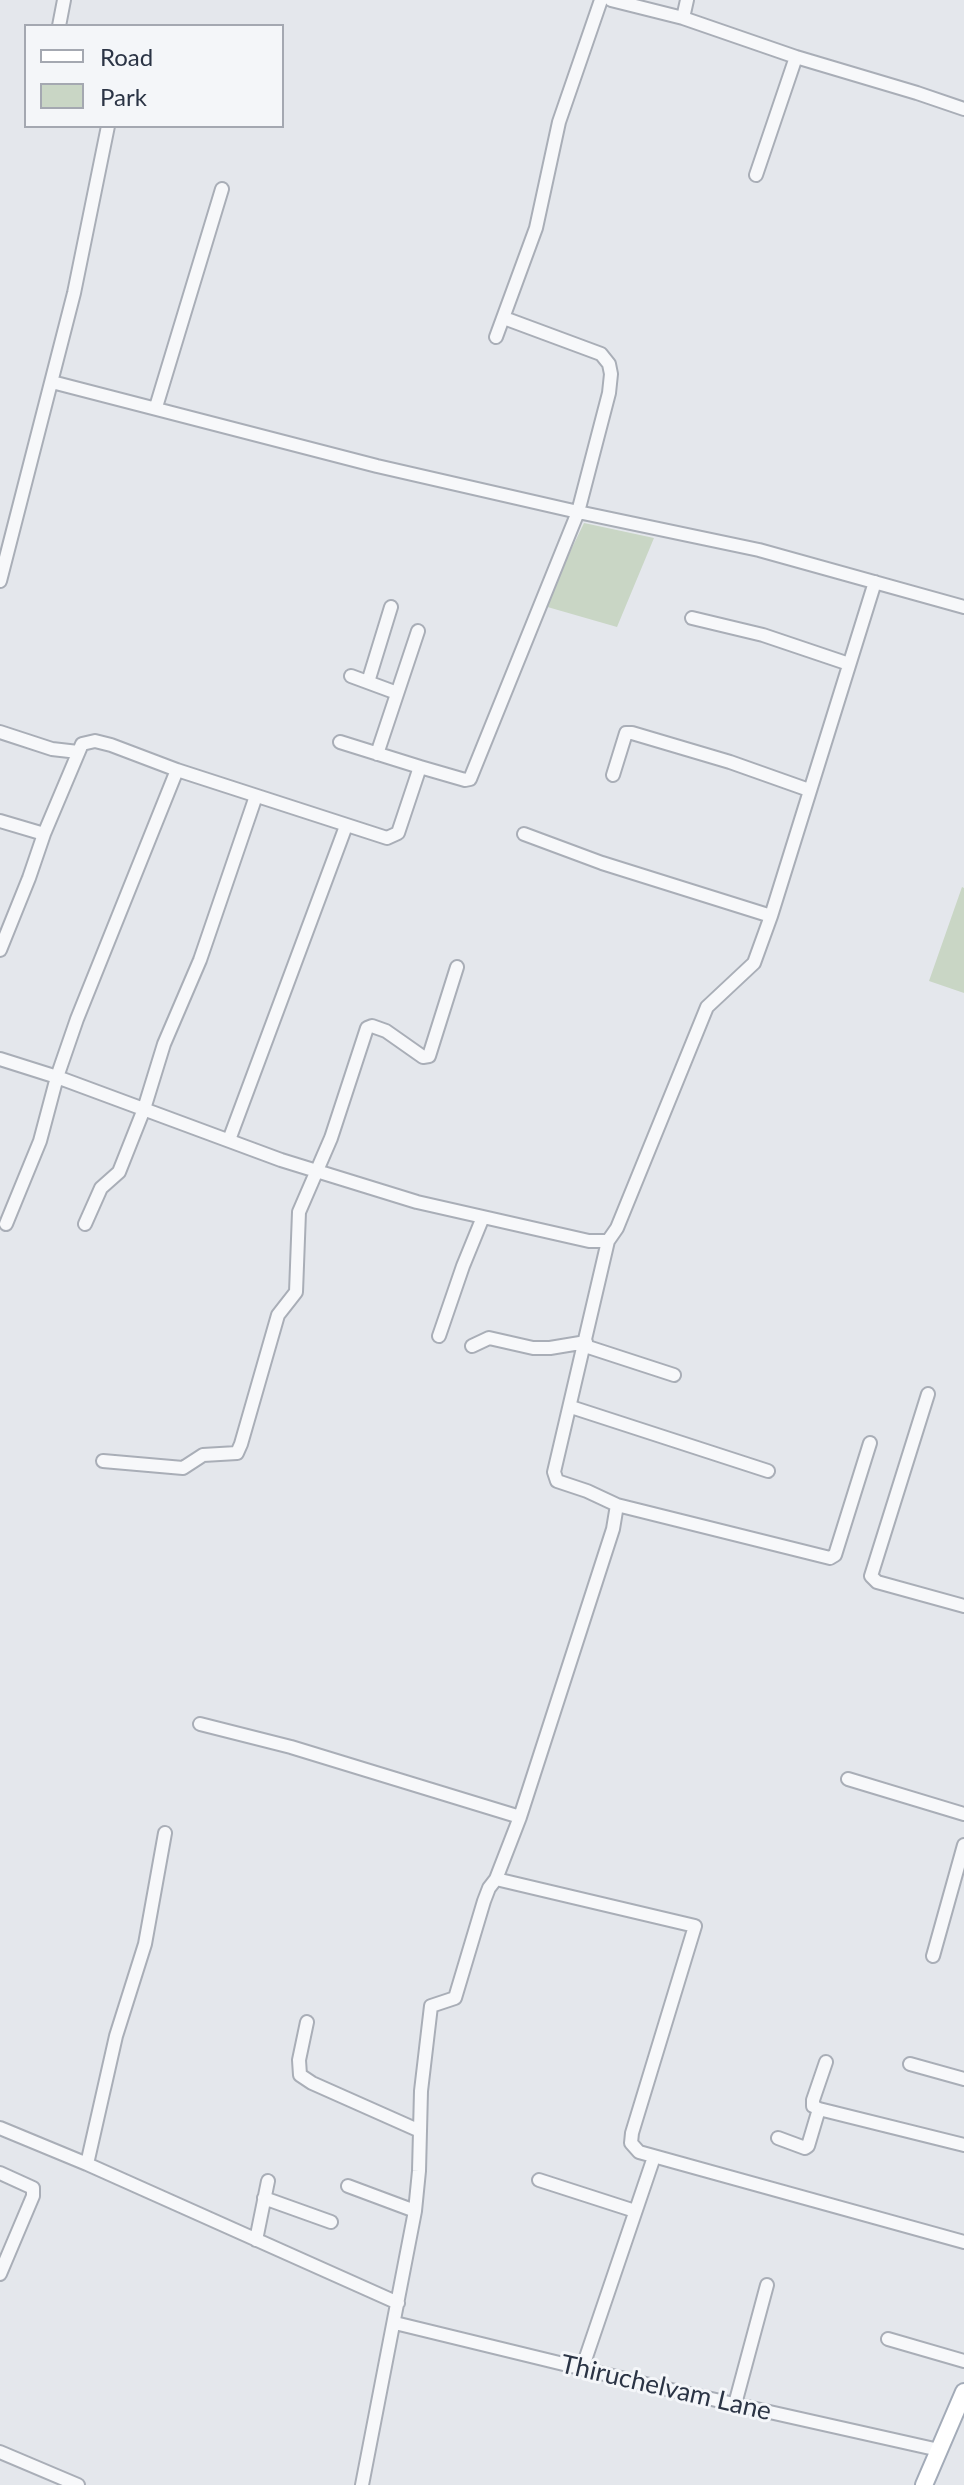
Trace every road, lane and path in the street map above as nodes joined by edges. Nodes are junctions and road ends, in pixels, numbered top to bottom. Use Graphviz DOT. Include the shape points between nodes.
graph roads {
  1 [pos="64,0"];
  2 [pos="601,0"];
  3 [pos="611,0"];
  4 [pos="687,0"];
  5 [pos="683,18"];
  6 [pos="59,24"];
  7 [pos="796,57"];
  8 [pos="964,109"];
  9 [pos="108,128"];
  10 [pos="756,175"];
  11 [pos="222,189"];
  12 [pos="504,318"];
  13 [pos="496,337"];
  14 [pos="52,382"];
  15 [pos="156,407"];
  16 [pos="578,512"];
  17 [pos="0,581"];
  18 [pos="875,582"];
  19 [pos="391,607"];
  20 [pos="964,607"];
  21 [pos="692,618"];
  22 [pos="418,631"];
  23 [pos="849,664"];
  24 [pos="351,676"];
  25 [pos="368,682"];
  26 [pos="397,693"];
  27 [pos="0,732"];
  28 [pos="340,742"];
  29 [pos="78,752"];
  30 [pos="377,754"];
  31 [pos="420,767"];
  32 [pos="177,770"];
  33 [pos="613,775"];
  34 [pos="809,790"];
  35 [pos="256,796"];
  36 [pos="0,821"];
  37 [pos="346,826"];
  38 [pos="44,834"];
  39 [pos="524,834"];
  40 [pos="771,916"];
  41 [pos="0,950"];
  42 [pos="457,967"];
  43 [pos="0,1059"];
  44 [pos="57,1077"];
  45 [pos="144,1109"];
  46 [pos="229,1140"];
  47 [pos="316,1171"];
  48 [pos="483,1217"];
  49 [pos="6,1224"];
  50 [pos="85,1224"];
  51 [pos="608,1241"];
  52 [pos="439,1336"];
  53 [pos="585,1344"];
  54 [pos="472,1346"];
  55 [pos="674,1375"];
  56 [pos="928,1394"];
  57 [pos="571,1407"];
  58 [pos="870,1443"];
  59 [pos="103,1461"];
  60 [pos="768,1471"];
  61 [pos="617,1505"];
  62 [pos="964,1606"];
  63 [pos="200,1724"];
  64 [pos="848,1779"];
  65 [pos="964,1814"];
  66 [pos="520,1817"];
  67 [pos="165,1833"];
  68 [pos="964,1845"];
  69 [pos="496,1879"];
  70 [pos="933,1956"];
  71 [pos="307,2022"];
  72 [pos="826,2062"];
  73 [pos="910,2064"];
  74 [pos="964,2079"];
  75 [pos="819,2109"];
  76 [pos="0,2128"];
  77 [pos="420,2131"];
  78 [pos="778,2138"];
  79 [pos="964,2145"];
  80 [pos="654,2157"];
  81 [pos="87,2164"];
  82 [pos="0,2173"];
  83 [pos="539,2180"];
  84 [pos="268,2181"];
  85 [pos="348,2186"];
  86 [pos="264,2198"];
  87 [pos="415,2211"];
  88 [pos="635,2211"];
  89 [pos="331,2222"];
  90 [pos="256,2240"];
  91 [pos="964,2242"];
  92 [pos="1,2270"];
  93 [pos="767,2285"];
  94 [pos="398,2303"];
  95 [pos="395,2323"];
  96 [pos="888,2339"];
  97 [pos="964,2361"];
  98 [pos="582,2369"];
  99 [pos="964,2392"];
  100 [pos="735,2404"];
  101 [pos="939,2450"];
  102 [pos="0,2452"];
  103 [pos="53,2480"];
  104 [pos="78,2485"];
  105 [pos="362,2485"];
  106 [pos="924,2485"];
  1 -- 6 [label="street"];
  2 -- 12 [label="street" via="559,122 536,228"];
  3 -- 5 [label="street"];
  4 -- 5 [label="street"];
  5 -- 7 [label="street"];
  7 -- 8 [label="street"];
  7 -- 10 [label="street"];
  9 -- 14 [label="street"];
  11 -- 15 [label="street"];
  12 -- 13 [label="street"];
  12 -- 16 [label="street" via="601,354 609,364 609,393"];
  14 -- 15 [label="street"];
  14 -- 17 [label="street"];
  15 -- 16 [label="street"];
  16 -- 18 [label="street" via="759,550"];
  16 -- 31 [label="street" via="473,775 465,780"];
  18 -- 20 [label="street"];
  18 -- 23 [label="street"];
  19 -- 25 [label="street"];
  21 -- 23 [label="street"];
  22 -- 26 [label="street"];
  23 -- 34 [label="street"];
  24 -- 25 [label="street"];
  25 -- 26 [label="street"];
  26 -- 30 [label="street"];
  27 -- 29 [label="street"];
  28 -- 30 [label="street"];
  29 -- 32 [label="street" via="82,744 95,741"];
  29 -- 38 [label="street"];
  30 -- 31 [label="street"];
  31 -- 37 [label="street" via="393,837"];
  32 -- 35 [label="street"];
  32 -- 44 [label="street"];
  33 -- 34 [label="street" via="626,733 632,733"];
  34 -- 40 [label="street"];
  35 -- 37 [label="street"];
  35 -- 45 [label="street"];
  36 -- 38 [label="street"];
  37 -- 46 [label="street"];
  38 -- 41 [label="street"];
  39 -- 40 [label="street"];
  40 -- 51 [label="street" via="754,963 707,1007"];
  42 -- 47 [label="street" via="429,1056 386,1031 367,1028"];
  43 -- 44 [label="street"];
  44 -- 45 [label="street"];
  44 -- 49 [label="street" via="40,1141"];
  45 -- 46 [label="street"];
  45 -- 50 [label="street" via="119,1172 101,1188"];
  46 -- 47 [label="street"];
  47 -- 48 [label="street"];
  47 -- 59 [label="street" via="297,1224 296,1292 278,1315 237,1453 203,1455 183,1468"];
  48 -- 51 [label="street"];
  48 -- 52 [label="street"];
  51 -- 53 [label="street"];
  53 -- 54 [label="street" via="533,1348 489,1338"];
  53 -- 55 [label="street"];
  53 -- 57 [label="street"];
  56 -- 62 [label="street" via="871,1576"];
  57 -- 60 [label="street"];
  57 -- 61 [label="street" via="554,1477"];
  58 -- 61 [label="street" via="830,1558"];
  61 -- 66 [label="street"];
  63 -- 66 [label="street"];
  64 -- 65 [label="street"];
  66 -- 69 [label="street"];
  67 -- 81 [label="street" via="145,1944 116,2036"];
  68 -- 70 [label="street"];
  69 -- 77 [label="street" via="484,1901 455,1998 431,2006"];
  69 -- 80 [label="street" via="695,1926 632,2133 631,2143 639,2152"];
  71 -- 77 [label="street" via="300,2075"];
  72 -- 75 [label="street" via="813,2100"];
  73 -- 74 [label="street"];
  75 -- 78 [label="street" via="808,2146"];
  75 -- 79 [label="street"];
  76 -- 81 [label="street"];
  77 -- 87 [label="street"];
  80 -- 88 [label="street"];
  80 -- 91 [label="street"];
  81 -- 90 [label="street"];
  82 -- 92 [label="street" via="33,2188"];
  83 -- 88 [label="street"];
  84 -- 86 [label="street"];
  85 -- 87 [label="street"];
  86 -- 89 [label="street"];
  86 -- 90 [label="street"];
  87 -- 94 [label="street"];
  88 -- 98 [label="street"];
  90 -- 94 [label="street"];
  93 -- 100 [label="street"];
  94 -- 95 [label="street"];
  95 -- 98 [label="street, Thiruchelvam Lane"];
  95 -- 105 [label="street"];
  96 -- 97 [label="street"];
  98 -- 100 [label="street, Thiruchelvam Lane"];
  99 -- 101 [label="main road"];
  100 -- 101 [label="street, Thiruchelvam Lane"];
  101 -- 106 [label="main road"];
  102 -- 103 [label="street"];
  103 -- 104 [label="street"];
}
